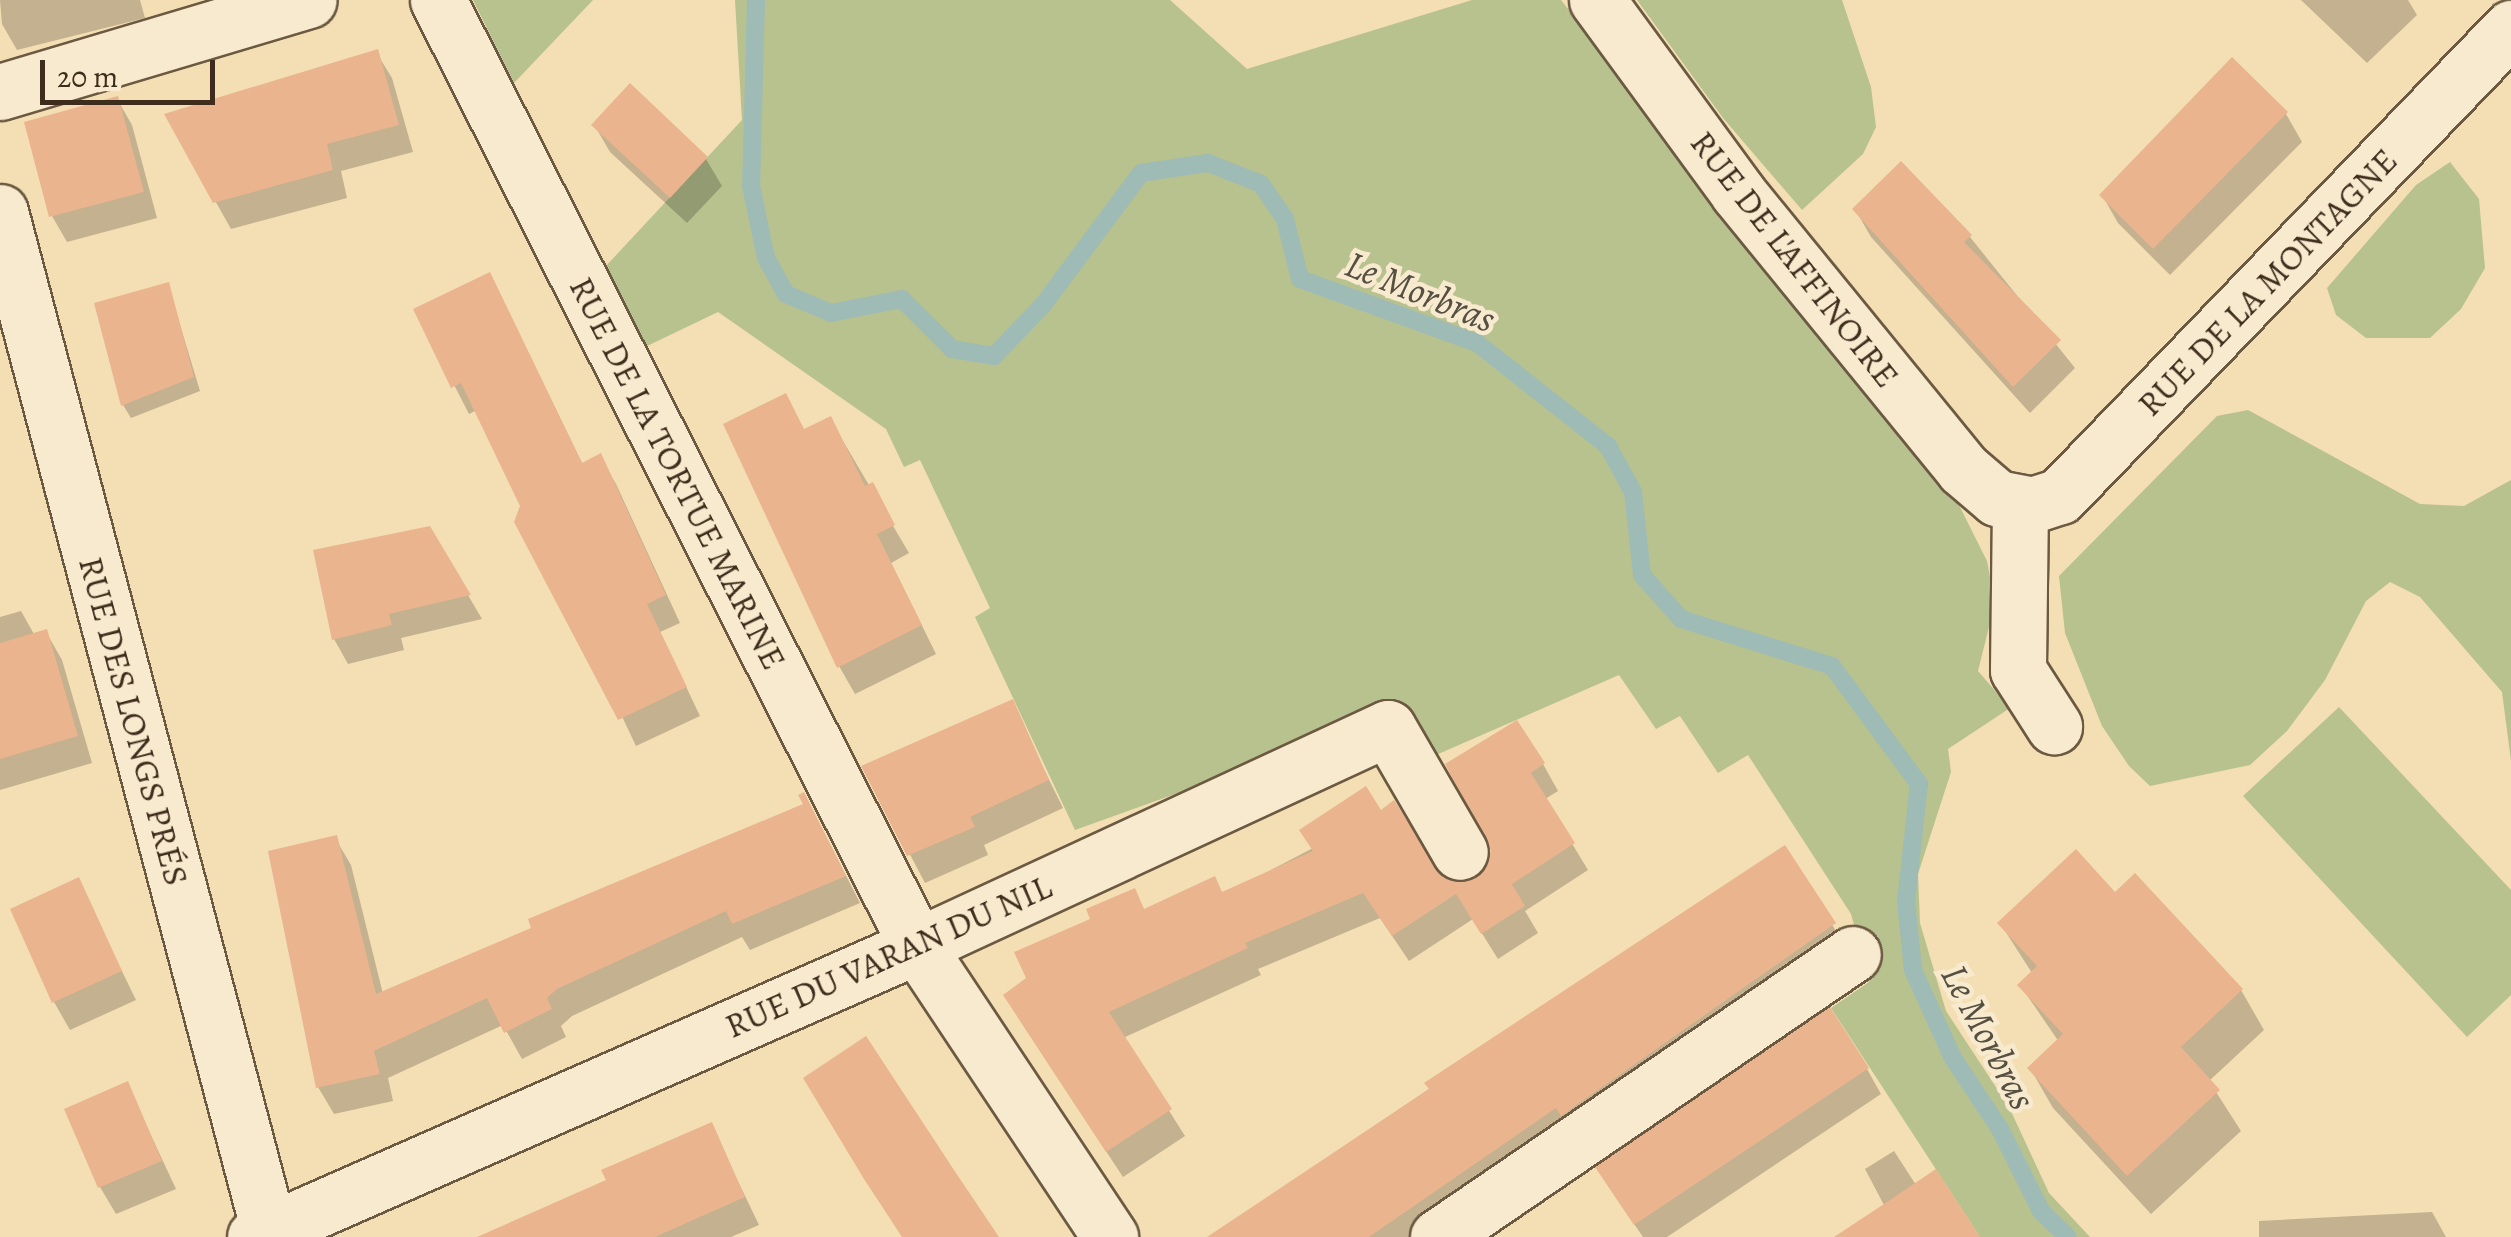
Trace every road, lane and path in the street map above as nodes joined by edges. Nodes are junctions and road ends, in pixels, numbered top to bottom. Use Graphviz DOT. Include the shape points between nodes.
graph roads {
  1 [pos="310,0"];
  2 [pos="438,0"];
  3 [pos="1598,0"];
  4 [pos="2511,28"];
  5 [pos="0,92"];
  6 [pos="0,212"];
  7 [pos="2014,502"];
  8 [pos="2054,726"];
  9 [pos="1460,852"];
  10 [pos="917,946"];
  11 [pos="1853,954"];
  12 [pos="262,1234"];
  13 [pos="1110,1237"];
  14 [pos="1438,1237"];
  1 -- 5 [label="street"];
  2 -- 10 [label="street, RUE DE LA TORTUE MARINE"];
  3 -- 7 [label="street, RUE DE L'AFFINOIRE" via="1738,194 1936,437 1974,481"];
  4 -- 7 [label="street, RUE DE LA MONTAGNE" via="2060,496 2046,505"];
  6 -- 12 [label="street, RUE DES LONGS PRÉS"];
  7 -- 8 [label="street" via="2018,670"];
  9 -- 10 [label="street, RUE DU VARAN DU NIL" via="1388,728"];
  10 -- 12 [label="street, RUE DU VARAN DU NIL"];
  10 -- 13 [label="street, RUE DE LA TORTUE MARINE"];
  11 -- 14 [label="street"];
}
